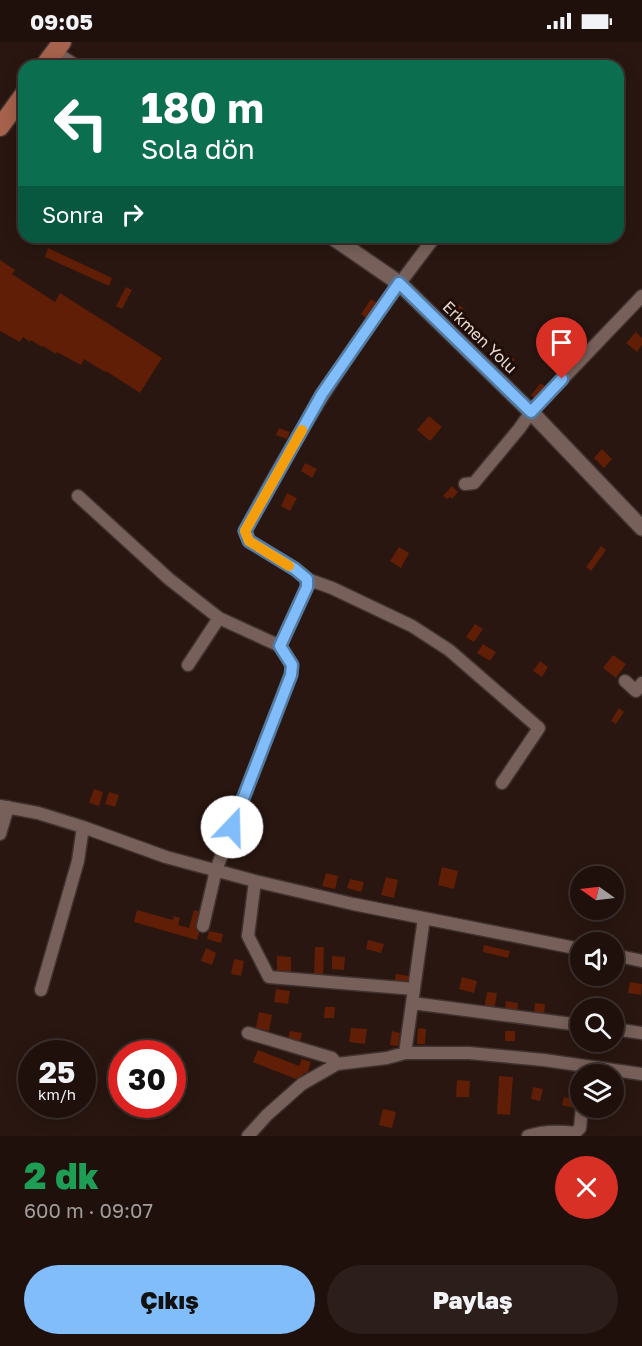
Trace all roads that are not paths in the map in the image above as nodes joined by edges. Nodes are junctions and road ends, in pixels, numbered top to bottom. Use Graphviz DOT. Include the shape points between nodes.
graph roads {
  1 [pos="18,102"];
  2 [pos="0,128"];
  3 [pos="341,243"];
  4 [pos="430,243"];
  5 [pos="399,283"];
  6 [pos="642,296"];
  7 [pos="531,412"];
  8 [pos="465,484"];
  9 [pos="78,496"];
  10 [pos="642,528"];
  11 [pos="307,579"];
  12 [pos="219,618"];
  13 [pos="280,646"];
  14 [pos="188,665"];
  15 [pos="625,681"];
  16 [pos="642,683"];
  17 [pos="502,783"];
  18 [pos="4,807"];
  19 [pos="83,827"];
  20 [pos="0,834"];
  21 [pos="216,870"];
  22 [pos="255,881"];
  23 [pos="424,918"];
  24 [pos="203,926"];
  25 [pos="570,947"];
  26 [pos="624,957"];
  27 [pos="642,961"];
  28 [pos="414,989"];
  29 [pos="41,990"];
  30 [pos="412,1003"];
  31 [pos="570,1024"];
  32 [pos="624,1030"];
  33 [pos="248,1033"];
  34 [pos="642,1033"];
  35 [pos="405,1053"];
  36 [pos="337,1064"];
  37 [pos="570,1066"];
  38 [pos="624,1073"];
  39 [pos="642,1074"];
  40 [pos="581,1118"];
  41 [pos="248,1136"];
  42 [pos="528,1136"];
  1 -- 2 [label="main road"];
  3 -- 5 [label="street, Erkmen Yolu"];
  4 -- 5 [label="street"];
  5 -- 7 [label="street, Erkmen Yolu"];
  5 -- 11 [label="street" via="322,394 245,531 249,541"];
  6 -- 7 [label="street"];
  7 -- 8 [label="street" via="474,483"];
  7 -- 10 [label="street, Erkmen Yolu"];
  9 -- 12 [label="street" via="169,579"];
  11 -- 13 [label="street"];
  11 -- 17 [label="street" via="412,626 449,650 539,728"];
  12 -- 13 [label="street"];
  12 -- 14 [label="street"];
  13 -- 21 [label="street" via="292,665 291,675"];
  15 -- 16 [label="street" via="636,691"];
  18 -- 19 [label="street"];
  18 -- 20 [label="street"];
  19 -- 21 [label="street"];
  19 -- 29 [label="street" via="78,861"];
  21 -- 22 [label="street"];
  21 -- 24 [label="street"];
  22 -- 23 [label="street"];
  22 -- 28 [label="street" via="248,936 269,977"];
  23 -- 25 [label="street"];
  23 -- 28 [label="street"];
  26 -- 27 [label="street"];
  28 -- 30 [label="street"];
  30 -- 31 [label="street"];
  30 -- 35 [label="street"];
  32 -- 34 [label="street"];
  33 -- 36 [label="street" via="332,1058"];
  35 -- 36 [label="street"];
  35 -- 37 [label="street" via="469,1053"];
  36 -- 41 [label="street" via="302,1084"];
  38 -- 39 [label="street"];
  40 -- 42 [label="street" via="575,1133"];
}
